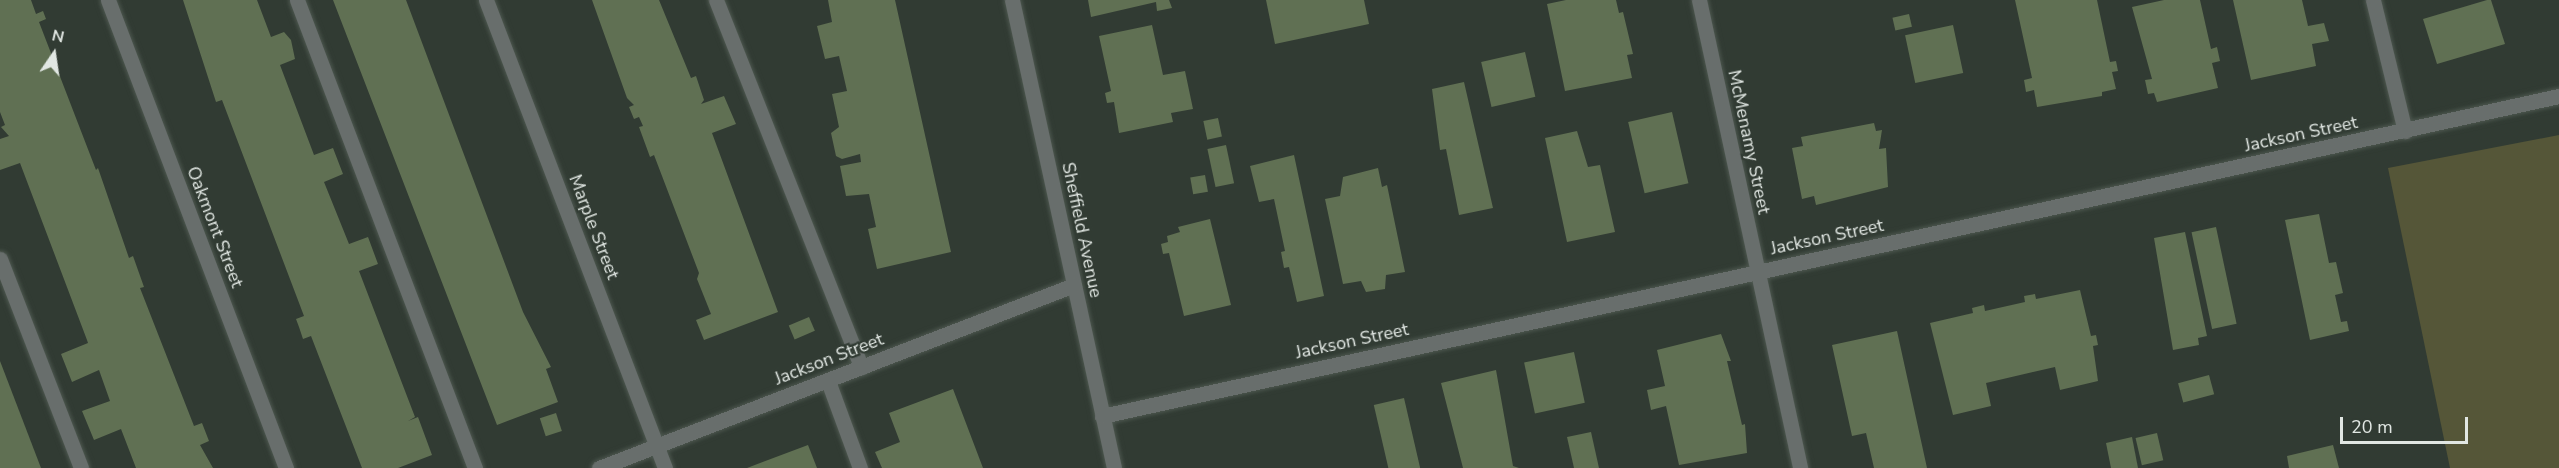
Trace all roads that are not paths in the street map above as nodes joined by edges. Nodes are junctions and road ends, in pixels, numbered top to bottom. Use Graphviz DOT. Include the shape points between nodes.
graph roads {
  1 [pos="108,0"];
  2 [pos="297,0"];
  3 [pos="486,0"];
  4 [pos="716,0"];
  5 [pos="1012,0"];
  6 [pos="1699,0"];
  7 [pos="2373,0"];
  8 [pos="2559,96"];
  9 [pos="2405,131"];
  10 [pos="0,259"];
  11 [pos="1757,272"];
  12 [pos="1074,285"];
  13 [pos="861,367"];
  14 [pos="828,381"];
  15 [pos="1102,416"];
  16 [pos="657,446"];
  17 [pos="81,468"];
  18 [pos="286,468"];
  19 [pos="475,468"];
  20 [pos="599,468"];
  21 [pos="665,468"];
  22 [pos="860,468"];
  23 [pos="1114,468"];
  24 [pos="1800,468"];
  1 -- 18 [label="street, Oakmont Street"];
  2 -- 19 [label="street"];
  3 -- 16 [label="street, Marple Street"];
  4 -- 13 [label="street"];
  5 -- 12 [label="street, Sheffield Avenue"];
  6 -- 11 [label="street, McMenamy Street"];
  7 -- 9 [label="street"];
  8 -- 9 [label="street, Jackson Street"];
  9 -- 11 [label="street, Jackson Street"];
  10 -- 17 [label="street"];
  11 -- 15 [label="street, Jackson Street"];
  11 -- 24 [label="street, McMenamy Street"];
  12 -- 13 [label="street, Jackson Street"];
  12 -- 15 [label="street, Sheffield Avenue"];
  13 -- 14 [label="street, Jackson Street"];
  14 -- 16 [label="street, Jackson Street"];
  14 -- 22 [label="street"];
  15 -- 23 [label="street, Sheffield Avenue"];
  16 -- 20 [label="street, Jackson Street"];
  16 -- 21 [label="street, Marple Street"];
}
